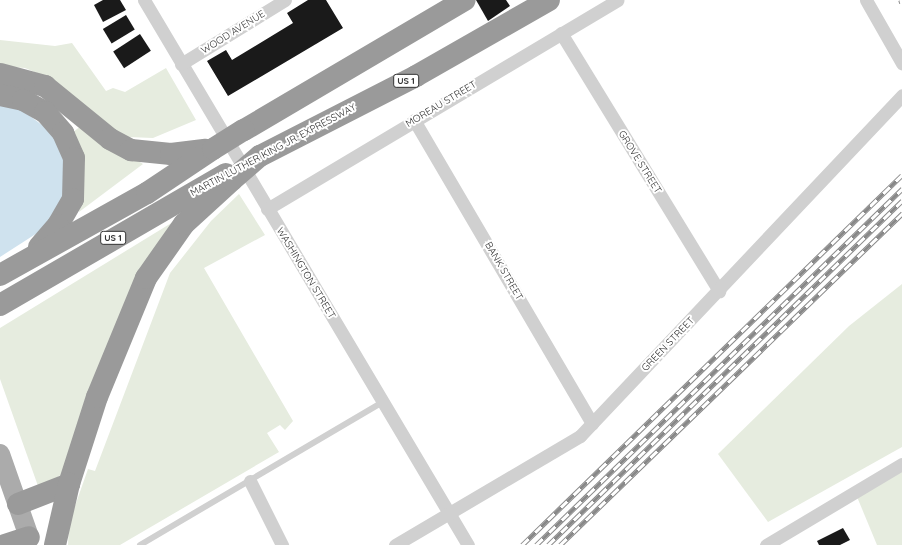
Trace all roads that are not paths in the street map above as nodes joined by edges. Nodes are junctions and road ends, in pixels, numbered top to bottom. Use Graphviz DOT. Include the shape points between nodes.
graph roads {
  1 [pos="144,0"];
  2 [pos="285,0"];
  3 [pos="465,0"];
  4 [pos="549,0"];
  5 [pos="617,0"];
  6 [pos="866,0"];
  7 [pos="561,33"];
  8 [pos="902,63"];
  9 [pos="181,64"];
  10 [pos="0,74"];
  11 [pos="0,95"];
  12 [pos="902,95"];
  13 [pos="414,120"];
  14 [pos="213,149"];
  15 [pos="230,177"];
  16 [pos="267,209"];
  17 [pos="30,258"];
  18 [pos="0,275"];
  19 [pos="719,291"];
  20 [pos="0,305"];
  21 [pos="383,402"];
  22 [pos="592,424"];
  23 [pos="1,461"];
  24 [pos="902,464"];
  25 [pos="250,481"];
  26 [pos="69,484"];
  27 [pos="18,504"];
  28 [pos="449,513"];
  29 [pos="29,537"];
  30 [pos="784,540"];
  31 [pos="5,545"];
  32 [pos="55,545"];
  33 [pos="140,545"];
  34 [pos="282,545"];
  35 [pos="395,545"];
  36 [pos="468,545"];
  37 [pos="766,545"];
  1 -- 9 [label="street, WASHINGTON STREET"];
  2 -- 9 [label="street, WOOD AVENUE"];
  3 -- 14 [label="highway, US 1, bridge"];
  4 -- 15 [label="highway, MARTIN LUTHER KING JR. EXPRESSWAY / US 1, bridge" via="416,76 260,156"];
  5 -- 7 [label="street, MOREAU STREET"];
  6 -- 8 [label="street"];
  7 -- 13 [label="street, MOREAU STREET"];
  7 -- 19 [label="street, GROVE STREET"];
  9 -- 16 [label="street, WASHINGTON STREET"];
  10 -- 14 [label="highway" via="45,86 110,140 130,150 171,154"];
  11 -- 17 [label="highway" via="23,100 45,112 63,133 74,158 76,185 67,213"];
  12 -- 19 [label="street, GREEN STREET"];
  13 -- 16 [label="street, MOREAU STREET"];
  13 -- 22 [label="street, BANK STREET"];
  14 -- 17 [label="highway, US 1" via="140,196"];
  15 -- 20 [label="highway, MARTIN LUTHER KING JR. EXPRESSWAY / US 1"];
  15 -- 26 [label="highway" via="184,224 146,278 97,397"];
  16 -- 21 [label="street, WASHINGTON STREET"];
  17 -- 18 [label="highway, US 1"];
  19 -- 22 [label="street, GREEN STREET"];
  21 -- 25 [label="lane"];
  21 -- 28 [label="street, WASHINGTON STREET"];
  22 -- 28 [label="street, GREEN STREET" via="580,436"];
  23 -- 27 [label="main road"];
  24 -- 30 [label="street"];
  25 -- 33 [label="lane"];
  25 -- 34 [label="street"];
  26 -- 27 [label="highway"];
  26 -- 32 [label="highway"];
  27 -- 29 [label="main road"];
  28 -- 35 [label="street, GREEN STREET"];
  28 -- 36 [label="street, WASHINGTON STREET"];
  29 -- 31 [label="highway"];
  30 -- 37 [label="street"];
}
